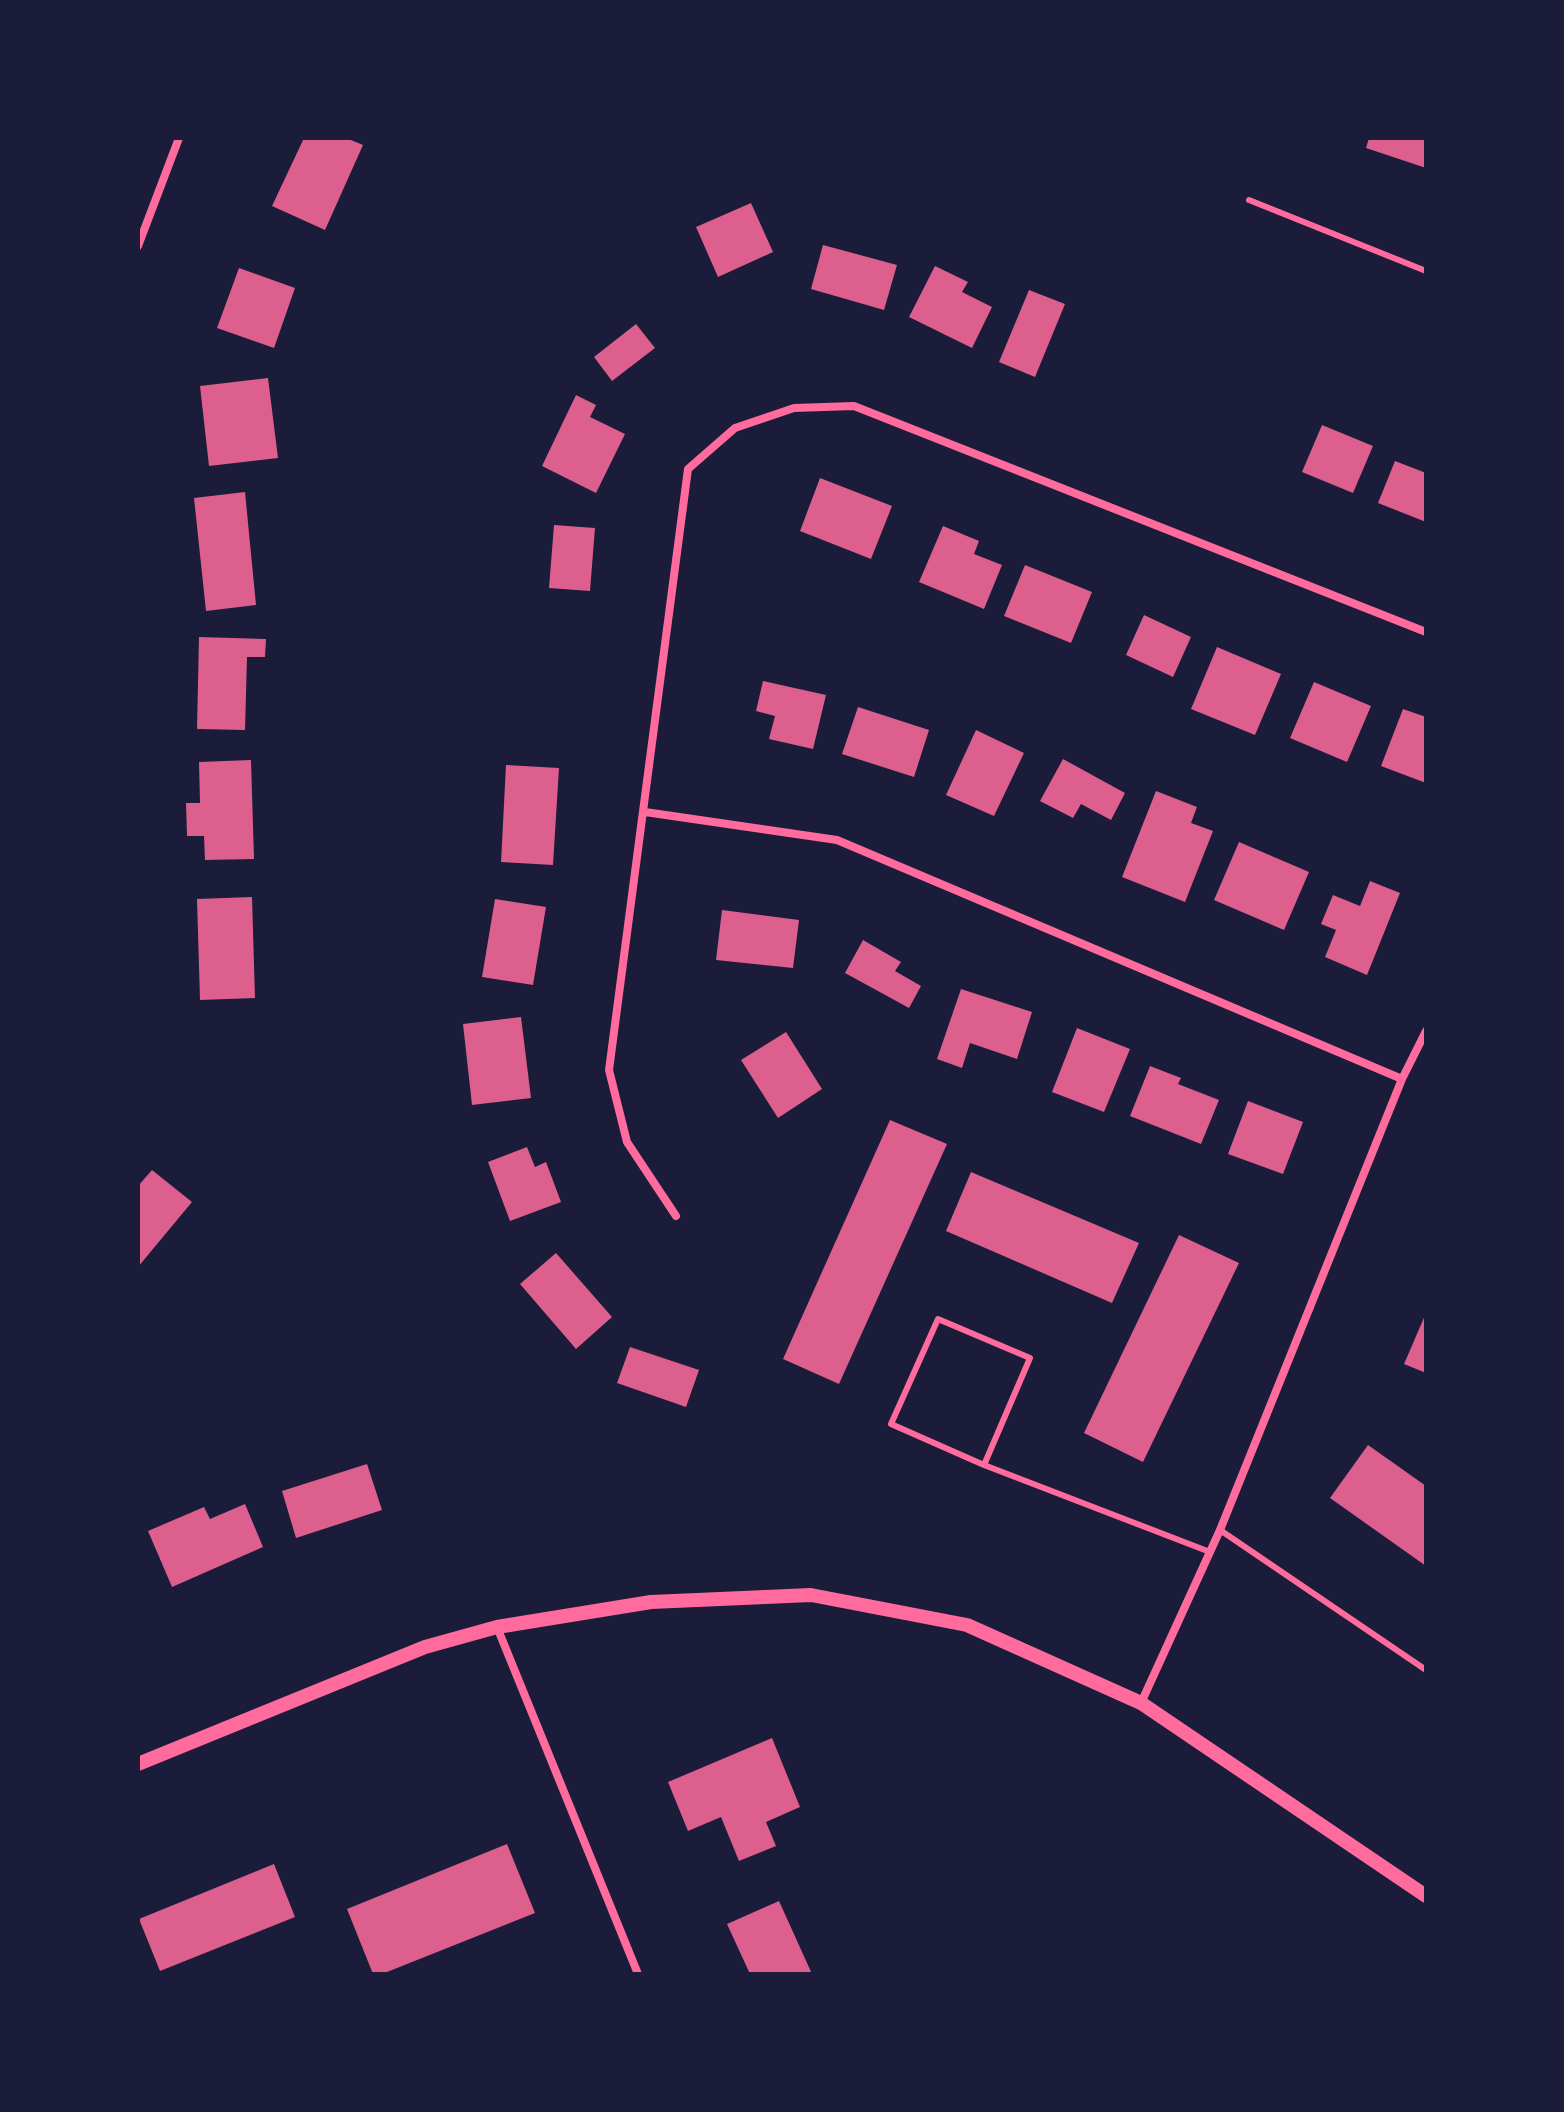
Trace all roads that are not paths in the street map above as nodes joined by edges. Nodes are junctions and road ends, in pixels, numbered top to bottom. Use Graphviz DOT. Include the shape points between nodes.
graph roads {
  1 [pos="179,138"];
  2 [pos="1249,200"];
  3 [pos="138,246"];
  4 [pos="1426,271"];
  5 [pos="1426,632"];
  6 [pos="645,812"];
  7 [pos="1426,1031"];
  8 [pos="1402,1079"];
  9 [pos="676,1216"];
  10 [pos="984,1465"];
  11 [pos="1220,1530"];
  12 [pos="1210,1552"];
  13 [pos="497,1627"];
  14 [pos="1426,1670"];
  15 [pos="1141,1703"];
  16 [pos="138,1764"];
  17 [pos="1426,1896"];
  18 [pos="638,1974"];
  1 -- 3 [label="street"];
  2 -- 4 [label="lane"];
  5 -- 6 [label="street" via="854,406 794,408 735,428 688,469"];
  6 -- 8 [label="street" via="837,840"];
  6 -- 9 [label="street" via="609,1070 627,1142"];
  7 -- 8 [label="street"];
  8 -- 11 [label="street"];
  10 -- 10 [label="lane" via="1030,1358 938,1319 891,1424"];
  10 -- 12 [label="lane"];
  11 -- 12 [label="street"];
  11 -- 14 [label="lane"];
  12 -- 15 [label="street"];
  13 -- 15 [label="street" via="651,1602 811,1595 967,1625"];
  13 -- 16 [label="street" via="425,1647"];
  13 -- 18 [label="street"];
  15 -- 17 [label="street"];
}
